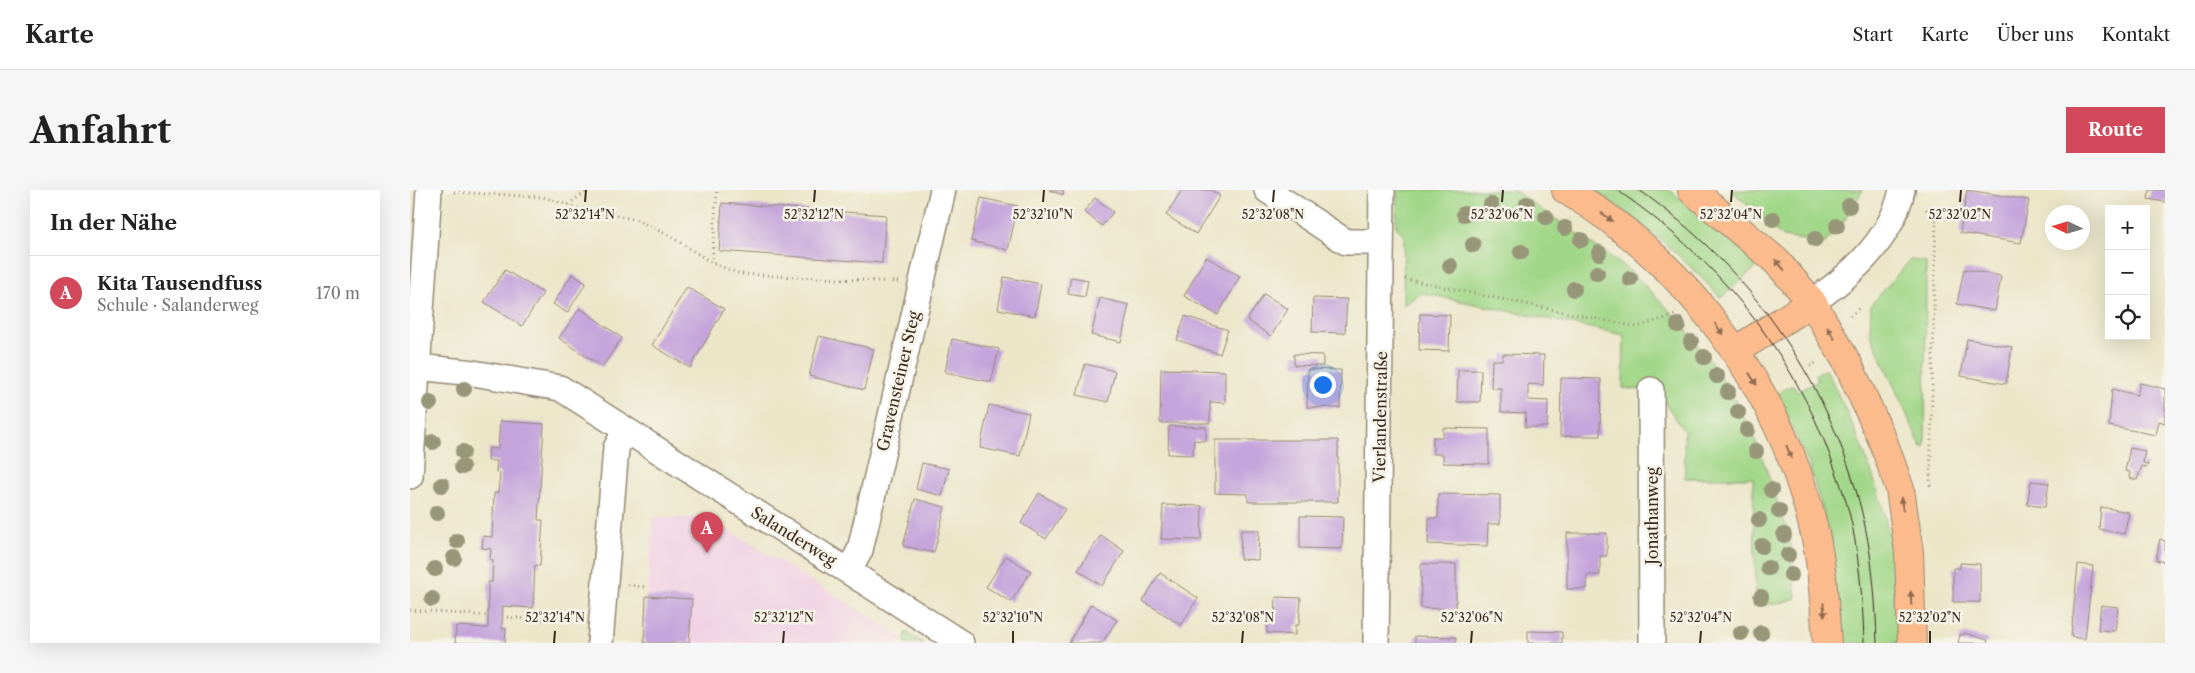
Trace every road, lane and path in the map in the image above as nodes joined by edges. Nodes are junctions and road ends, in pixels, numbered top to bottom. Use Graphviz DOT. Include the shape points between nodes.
graph roads {
  1 [pos="437,190"];
  2 [pos="589,190"];
  3 [pos="717,190"];
  4 [pos="943,190"];
  5 [pos="1267,190"];
  6 [pos="1382,190"];
  7 [pos="1566,190"];
  8 [pos="1692,190"];
  9 [pos="1902,190"];
  10 [pos="568,204"];
  11 [pos="1926,209"];
  12 [pos="418,232"];
  13 [pos="1381,242"];
  14 [pos="712,263"];
  15 [pos="1399,278"];
  16 [pos="921,284"];
  17 [pos="1812,302"];
  18 [pos="1859,308"];
  19 [pos="1680,313"];
  20 [pos="1847,318"];
  21 [pos="1735,351"];
  22 [pos="418,367"];
  23 [pos="1651,390"];
  24 [pos="626,430"];
  25 [pos="410,476"];
  26 [pos="1930,487"];
  27 [pos="849,571"];
  28 [pos="621,585"];
  29 [pos="647,587"];
  30 [pos="410,610"];
  31 [pos="489,616"];
  32 [pos="502,617"];
  33 [pos="566,621"];
  34 [pos="600,643"];
  35 [pos="962,643"];
  36 [pos="1376,643"];
  37 [pos="1652,643"];
  38 [pos="1827,643"];
  39 [pos="1912,643"];
  1 -- 10 [label="path" via="543,198"];
  1 -- 12 [label="street"];
  2 -- 10 [label="path"];
  3 -- 14 [label="path"];
  4 -- 16 [label="street, Gravensteiner Steg"];
  5 -- 13 [label="street" via="1346,242"];
  6 -- 13 [label="street, Vierlandenstraße"];
  7 -- 21 [label="main road, one-way" via="1607,218 1664,266"];
  17 -- 8 [label="main road, one-way" via="1776,261"];
  9 -- 17 [label="street" via="1882,238 1838,284"];
  10 -- 14 [label="path" via="587,211 635,219 670,236"];
  11 -- 26 [label="path" via="1936,219"];
  12 -- 22 [label="street"];
  13 -- 36 [label="street, Vierlandenstraße"];
  14 -- 16 [label="path" via="740,274"];
  15 -- 19 [label="path" via="1637,326"];
  16 -- 27 [label="street, Gravensteiner Steg" via="860,550"];
  17 -- 21 [label="main road"];
  39 -- 17 [label="main road, one-way" via="1909,552 1900,489 1883,441 1848,364"];
  18 -- 20 [label="path"];
  21 -- 38 [label="main road, one-way" via="1761,391 1802,485 1821,571"];
  22 -- 24 [label="street, Salanderweg" via="560,388"];
  22 -- 25 [label="street"];
  23 -- 37 [label="street, Jonathanweg"];
  24 -- 27 [label="street, Salanderweg"];
  24 -- 34 [label="street" via="616,448"];
  27 -- 35 [label="street, Salanderweg"];
  28 -- 29 [label="path"];
  30 -- 31 [label="path"];
  32 -- 33 [label="path"];
}
